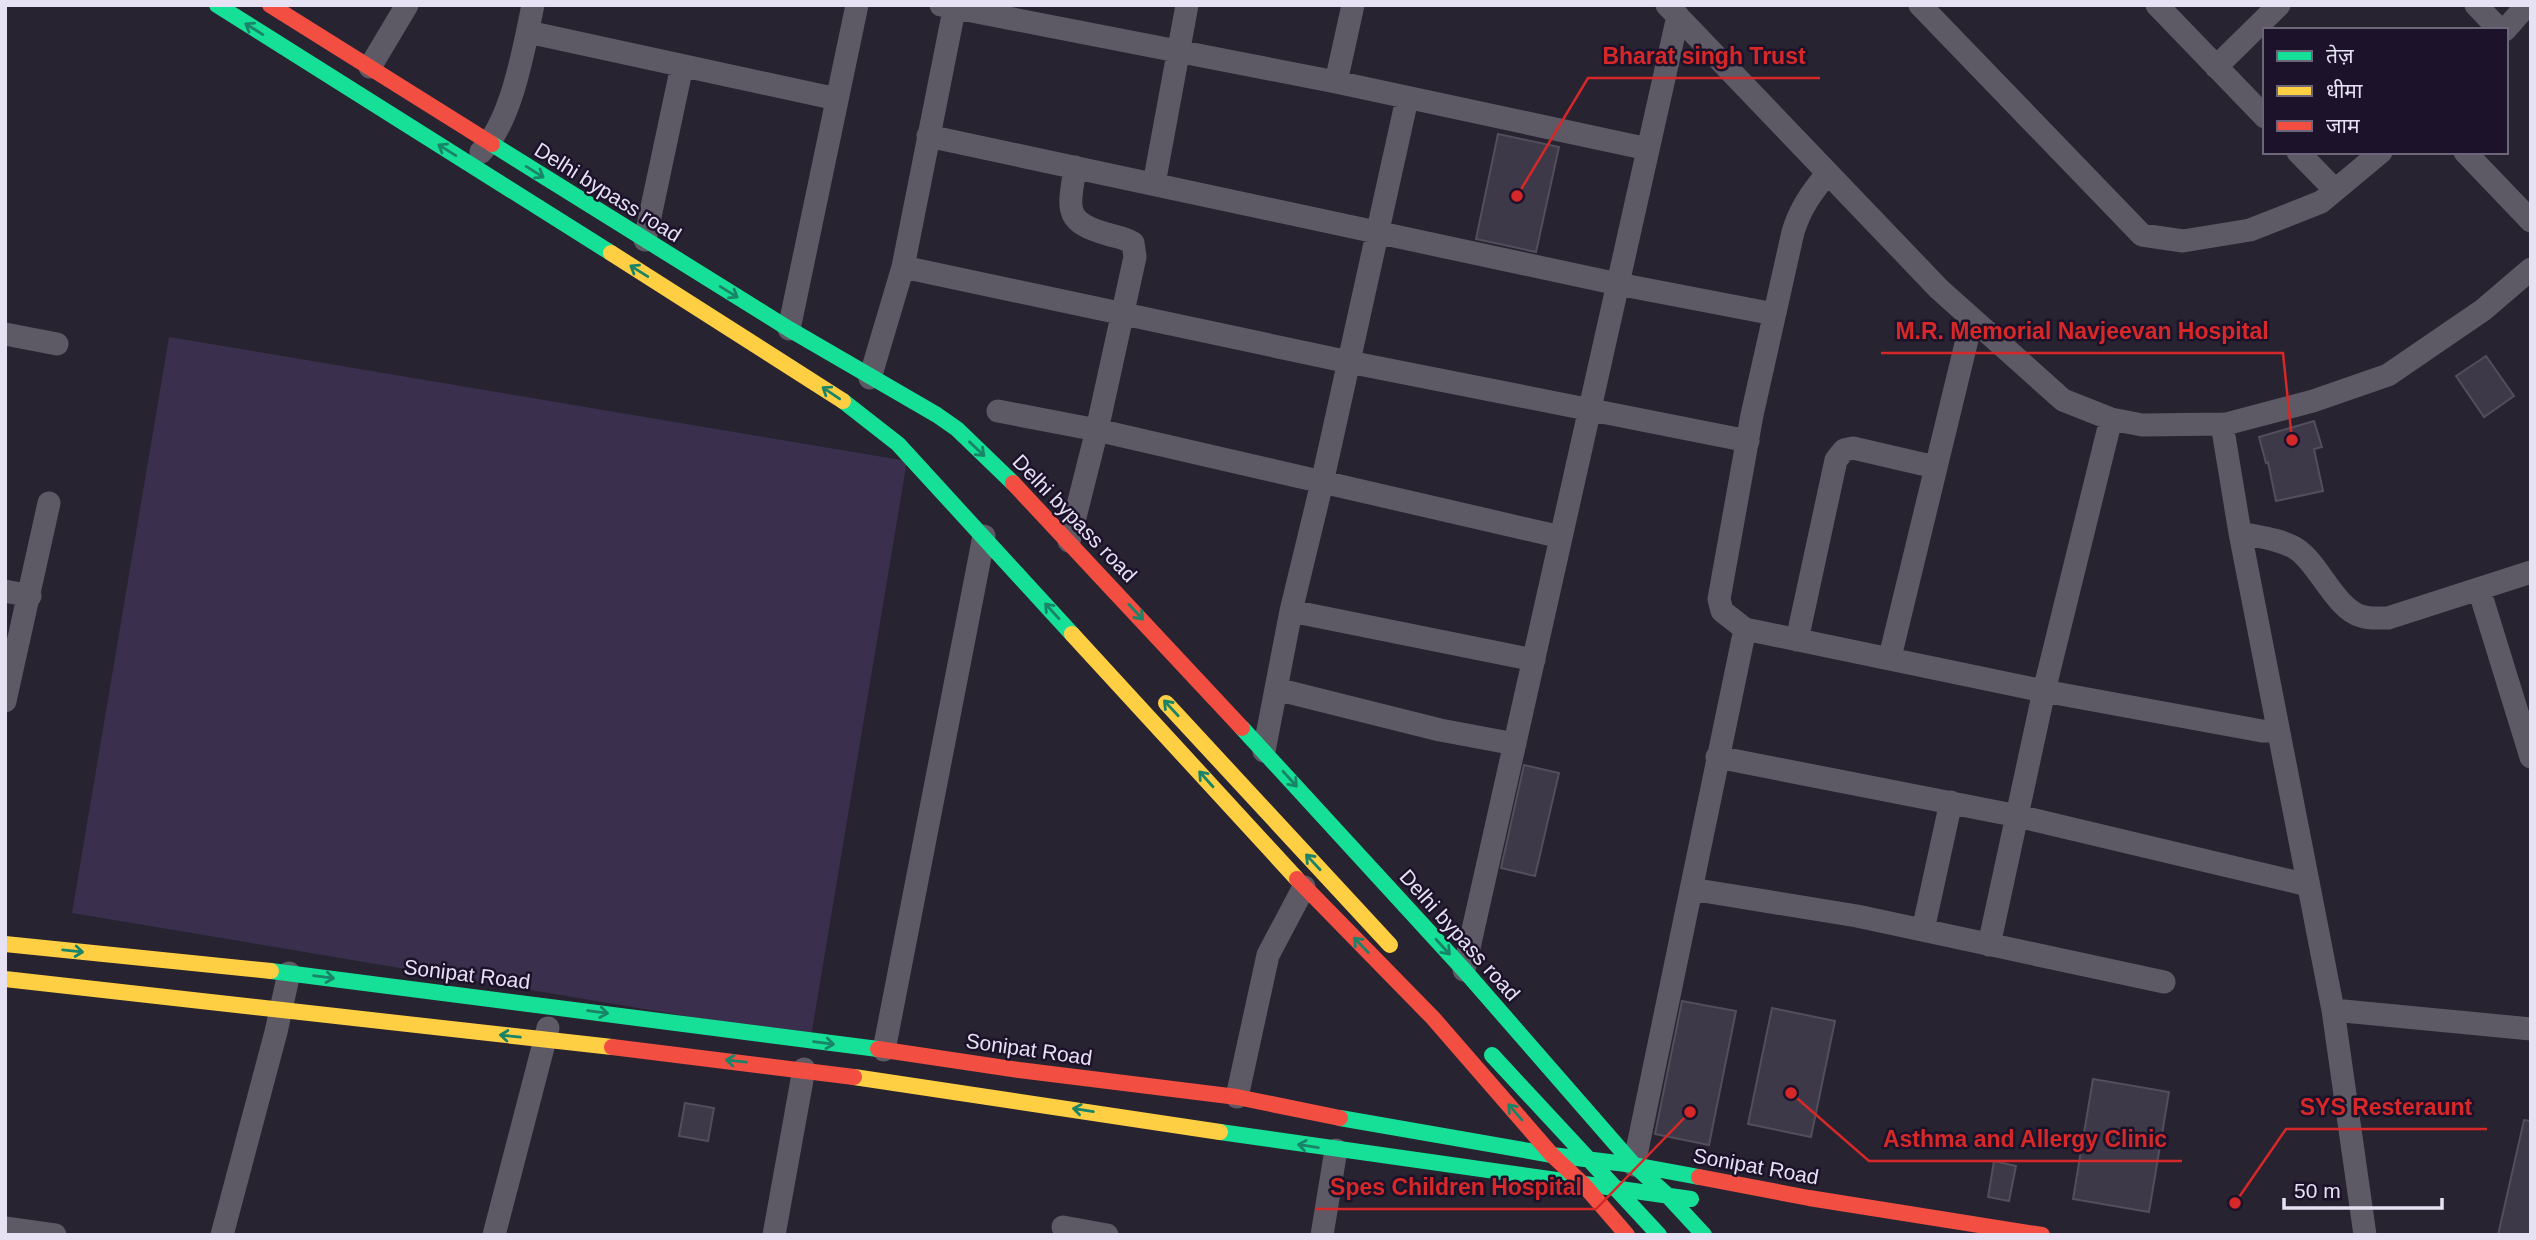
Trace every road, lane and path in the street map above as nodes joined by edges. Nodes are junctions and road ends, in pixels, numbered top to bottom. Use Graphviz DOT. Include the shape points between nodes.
graph roads {
  1 [pos="217,5"];
  2 [pos="270,5"];
  3 [pos="407,5"];
  4 [pos="533,5"];
  5 [pos="857,5"];
  6 [pos="1187,5"];
  7 [pos="1353,5"];
  8 [pos="1920,5"];
  9 [pos="2157,5"];
  10 [pos="2279,5"];
  11 [pos="2476,5"];
  12 [pos="2528,5"];
  13 [pos="950,6"];
  14 [pos="1672,11"];
  15 [pos="2500,28"];
  16 [pos="2504,28"];
  17 [pos="527,32"];
  18 [pos="1178,52"];
  19 [pos="370,66"];
  20 [pos="682,66"];
  21 [pos="2216,67"];
  22 [pos="1336,82"];
  23 [pos="1407,99"];
  24 [pos="838,100"];
  25 [pos="2263,115"];
  26 [pos="928,136"];
  27 [pos="489,144"];
  28 [pos="1648,149"];
  29 [pos="2300,154"];
  30 [pos="2379,154"];
  31 [pos="2467,154"];
  32 [pos="469,164"];
  33 [pos="1075,167"];
  34 [pos="1827,174"];
  35 [pos="1154,184"];
  36 [pos="2335,190"];
  37 [pos="2531,221"];
  38 [pos="1378,230"];
  39 [pos="645,240"];
  40 [pos="903,268"];
  41 [pos="2531,270"];
  42 [pos="1618,284"];
  43 [pos="1124,314"];
  44 [pos="1774,314"];
  45 [pos="1972,318"];
  46 [pos="789,329"];
  47 [pos="5,334"];
  48 [pos="57,344"];
  49 [pos="1349,362"];
  50 [pos="870,378"];
  51 [pos="923,407"];
  52 [pos="1589,410"];
  53 [pos="998,411"];
  54 [pos="2112,419"];
  55 [pos="2222,424"];
  56 [pos="1097,430"];
  57 [pos="886,434"];
  58 [pos="941,437"];
  59 [pos="1748,441"];
  60 [pos="921,445"];
  61 [pos="1934,467"];
  62 [pos="1322,483"];
  63 [pos="49,503"];
  64 [pos="2240,534"];
  65 [pos="984,536"];
  66 [pos="1561,537"];
  67 [pos="1069,541"];
  68 [pos="2531,572"];
  69 [pos="2479,589"];
  70 [pos="5,591"];
  71 [pos="30,596"];
  72 [pos="1291,611"];
  73 [pos="1745,629"];
  74 [pos="1797,640"];
  75 [pos="1890,657"];
  76 [pos="1534,660"];
  77 [pos="1151,687"];
  78 [pos="1276,690"];
  79 [pos="2044,691"];
  80 [pos="5,701"];
  81 [pos="2278,731"];
  82 [pos="1515,744"];
  83 [pos="1265,751"];
  84 [pos="1717,757"];
  85 [pos="2531,757"];
  86 [pos="1951,802"];
  87 [pos="2018,816"];
  88 [pos="2308,885"];
  89 [pos="1304,887"];
  90 [pos="1691,889"];
  91 [pos="1923,930"];
  92 [pos="5,944"];
  93 [pos="1989,945"];
  94 [pos="1405,961"];
  95 [pos="1464,970"];
  96 [pos="289,973"];
  97 [pos="5,979"];
  98 [pos="2164,982"];
  99 [pos="551,1006"];
  100 [pos="281,1010"];
  101 [pos="2333,1010"];
  102 [pos="2531,1029"];
  103 [pos="547,1040"];
  104 [pos="1481,1042"];
  105 [pos="884,1050"];
  106 [pos="1523,1062"];
  107 [pos="804,1069"];
  108 [pos="1019,1070"];
  109 [pos="1237,1097"];
  110 [pos="1014,1099"];
  111 [pos="1336,1150"];
  112 [pos="1552,1155"];
  113 [pos="1634,1165"];
  114 [pos="1583,1184"];
  115 [pos="1667,1195"];
  116 [pos="1707,1202"];
  117 [pos="1063,1227"];
  118 [pos="6,1231"];
  119 [pos="55,1235"];
  120 [pos="222,1235"];
  121 [pos="494,1235"];
  122 [pos="774,1235"];
  123 [pos="1107,1235"];
  124 [pos="1322,1235"];
  125 [pos="1628,1235"];
  126 [pos="1659,1235"];
  127 [pos="1682,1235"];
  128 [pos="1704,1235"];
  129 [pos="2042,1235"];
  130 [pos="2365,1235"];
  32 -- 1 [label="main road, one-way"];
  2 -- 19 [label="main road, Delhi bypass road"];
  3 -- 19 [label="street"];
  4 -- 17 [label="street"];
  5 -- 24 [label="street"];
  6 -- 18 [label="street"];
  7 -- 22 [label="street"];
  8 -- 36 [label="street" via="2142,235 2183,240 2250,230 2321,202"];
  9 -- 21 [label="street"];
  10 -- 21 [label="street"];
  11 -- 15 [label="street"];
  12 -- 16 [label="street"];
  13 -- 18 [label="street"];
  13 -- 26 [label="street"];
  14 -- 28 [label="street"];
  14 -- 34 [label="street"];
  17 -- 20 [label="street"];
  17 -- 27 [label="street" via="507,108"];
  18 -- 22 [label="street"];
  18 -- 35 [label="street"];
  19 -- 27 [label="main road, Delhi bypass road"];
  20 -- 24 [label="street"];
  20 -- 39 [label="street"];
  21 -- 25 [label="street"];
  22 -- 23 [label="street"];
  23 -- 28 [label="street"];
  23 -- 38 [label="street"];
  24 -- 46 [label="street"];
  26 -- 33 [label="street"];
  26 -- 40 [label="street"];
  27 -- 32 [label="street"];
  27 -- 39 [label="main road, Delhi bypass road, one-way"];
  28 -- 42 [label="street"];
  29 -- 36 [label="street"];
  30 -- 36 [label="street"];
  31 -- 37 [label="street"];
  57 -- 32 [label="main road, one-way" via="809,378"];
  33 -- 35 [label="street"];
  33 -- 43 [label="street" via="1070,210 1076,220 1133,243 1135,257"];
  34 -- 44 [label="street" via="1798,213"];
  34 -- 45 [label="street"];
  35 -- 38 [label="street"];
  38 -- 42 [label="street"];
  38 -- 49 [label="street"];
  39 -- 46 [label="main road, Delhi bypass road, one-way"];
  40 -- 43 [label="street"];
  40 -- 50 [label="street"];
  41 -- 55 [label="street" via="2483,310 2388,375 2313,401"];
  42 -- 44 [label="street"];
  42 -- 52 [label="street"];
  43 -- 49 [label="street"];
  43 -- 56 [label="street"];
  44 -- 59 [label="street"];
  45 -- 54 [label="street" via="2063,400"];
  45 -- 61 [label="street"];
  46 -- 50 [label="main road, Delhi bypass road"];
  47 -- 48 [label="street"];
  49 -- 52 [label="street"];
  49 -- 62 [label="street"];
  50 -- 51 [label="main road, Delhi bypass road"];
  51 -- 58 [label="main road" via="923,416"];
  51 -- 67 [label="main road, Delhi bypass road, one-way" via="957,429"];
  52 -- 59 [label="street"];
  52 -- 66 [label="street"];
  53 -- 56 [label="street"];
  54 -- 55 [label="street" via="2142,425"];
  54 -- 79 [label="street"];
  55 -- 64 [label="street"];
  56 -- 62 [label="street"];
  56 -- 67 [label="street"];
  57 -- 60 [label="main road"];
  57 -- 65 [label="main road"];
  59 -- 73 [label="street" via="1719,599 1722,611"];
  61 -- 74 [label="street" via="1853,448 1844,450 1836,460"];
  61 -- 75 [label="street"];
  62 -- 66 [label="street"];
  62 -- 72 [label="street"];
  63 -- 71 [label="street"];
  64 -- 69 [label="street" via="2295,547 2358,616 2388,618"];
  64 -- 81 [label="street"];
  89 -- 65 [label="main road, one-way"];
  65 -- 105 [label="street"];
  66 -- 76 [label="street"];
  67 -- 83 [label="main road, Delhi bypass road, one-way"];
  68 -- 69 [label="street"];
  69 -- 85 [label="street"];
  70 -- 71 [label="street"];
  71 -- 80 [label="street"];
  72 -- 76 [label="street"];
  72 -- 78 [label="street"];
  73 -- 74 [label="street"];
  73 -- 84 [label="street"];
  74 -- 75 [label="street"];
  75 -- 79 [label="street"];
  76 -- 82 [label="street"];
  94 -- 77 [label="main road, one-way"];
  78 -- 82 [label="street"];
  78 -- 83 [label="street"];
  79 -- 81 [label="street"];
  79 -- 87 [label="street"];
  81 -- 88 [label="street"];
  82 -- 95 [label="street"];
  83 -- 95 [label="main road, Delhi bypass road, one-way"];
  84 -- 86 [label="street"];
  84 -- 90 [label="street"];
  86 -- 87 [label="street"];
  86 -- 91 [label="street"];
  87 -- 88 [label="street"];
  87 -- 93 [label="street"];
  88 -- 101 [label="street"];
  89 -- 109 [label="street" via="1268,956"];
  112 -- 89 [label="main road, one-way" via="1433,1018"];
  90 -- 91 [label="street"];
  90 -- 113 [label="street"];
  91 -- 93 [label="street"];
  92 -- 96 [label="main road, Sonipat Road, one-way"];
  93 -- 98 [label="street"];
  95 -- 113 [label="main road, Delhi bypass road"];
  96 -- 99 [label="main road, Sonipat Road, one-way"];
  96 -- 100 [label="street"];
  97 -- 100 [label="main road, Sonipat Road"];
  99 -- 103 [label="street"];
  99 -- 105 [label="main road, Sonipat Road, one-way"];
  103 -- 100 [label="main road, Sonipat Road, one-way"];
  100 -- 120 [label="street"];
  101 -- 102 [label="street"];
  101 -- 130 [label="street"];
  107 -- 103 [label="main road, Sonipat Road, one-way"];
  103 -- 121 [label="street"];
  104 -- 126 [label="main road"];
  105 -- 108 [label="main road, Sonipat Road"];
  106 -- 127 [label="main road"];
  107 -- 110 [label="main road, Sonipat Road"];
  107 -- 122 [label="street"];
  108 -- 109 [label="main road, Sonipat Road"];
  108 -- 110 [label="main road"];
  109 -- 112 [label="main road, Sonipat Road"];
  111 -- 110 [label="main road, Sonipat Road, one-way"];
  111 -- 114 [label="main road, Sonipat Road"];
  111 -- 124 [label="street"];
  112 -- 113 [label="main road, Sonipat Road"];
  112 -- 114 [label="main road"];
  113 -- 115 [label="main road, Delhi bypass road"];
  113 -- 129 [label="main road, Sonipat Road"];
  114 -- 115 [label="main road, Sonipat Road"];
  114 -- 125 [label="main road"];
  115 -- 116 [label="main road, Sonipat Road"];
  115 -- 128 [label="main road, Delhi bypass road"];
  117 -- 123 [label="street"];
  118 -- 119 [label="street"];
}
